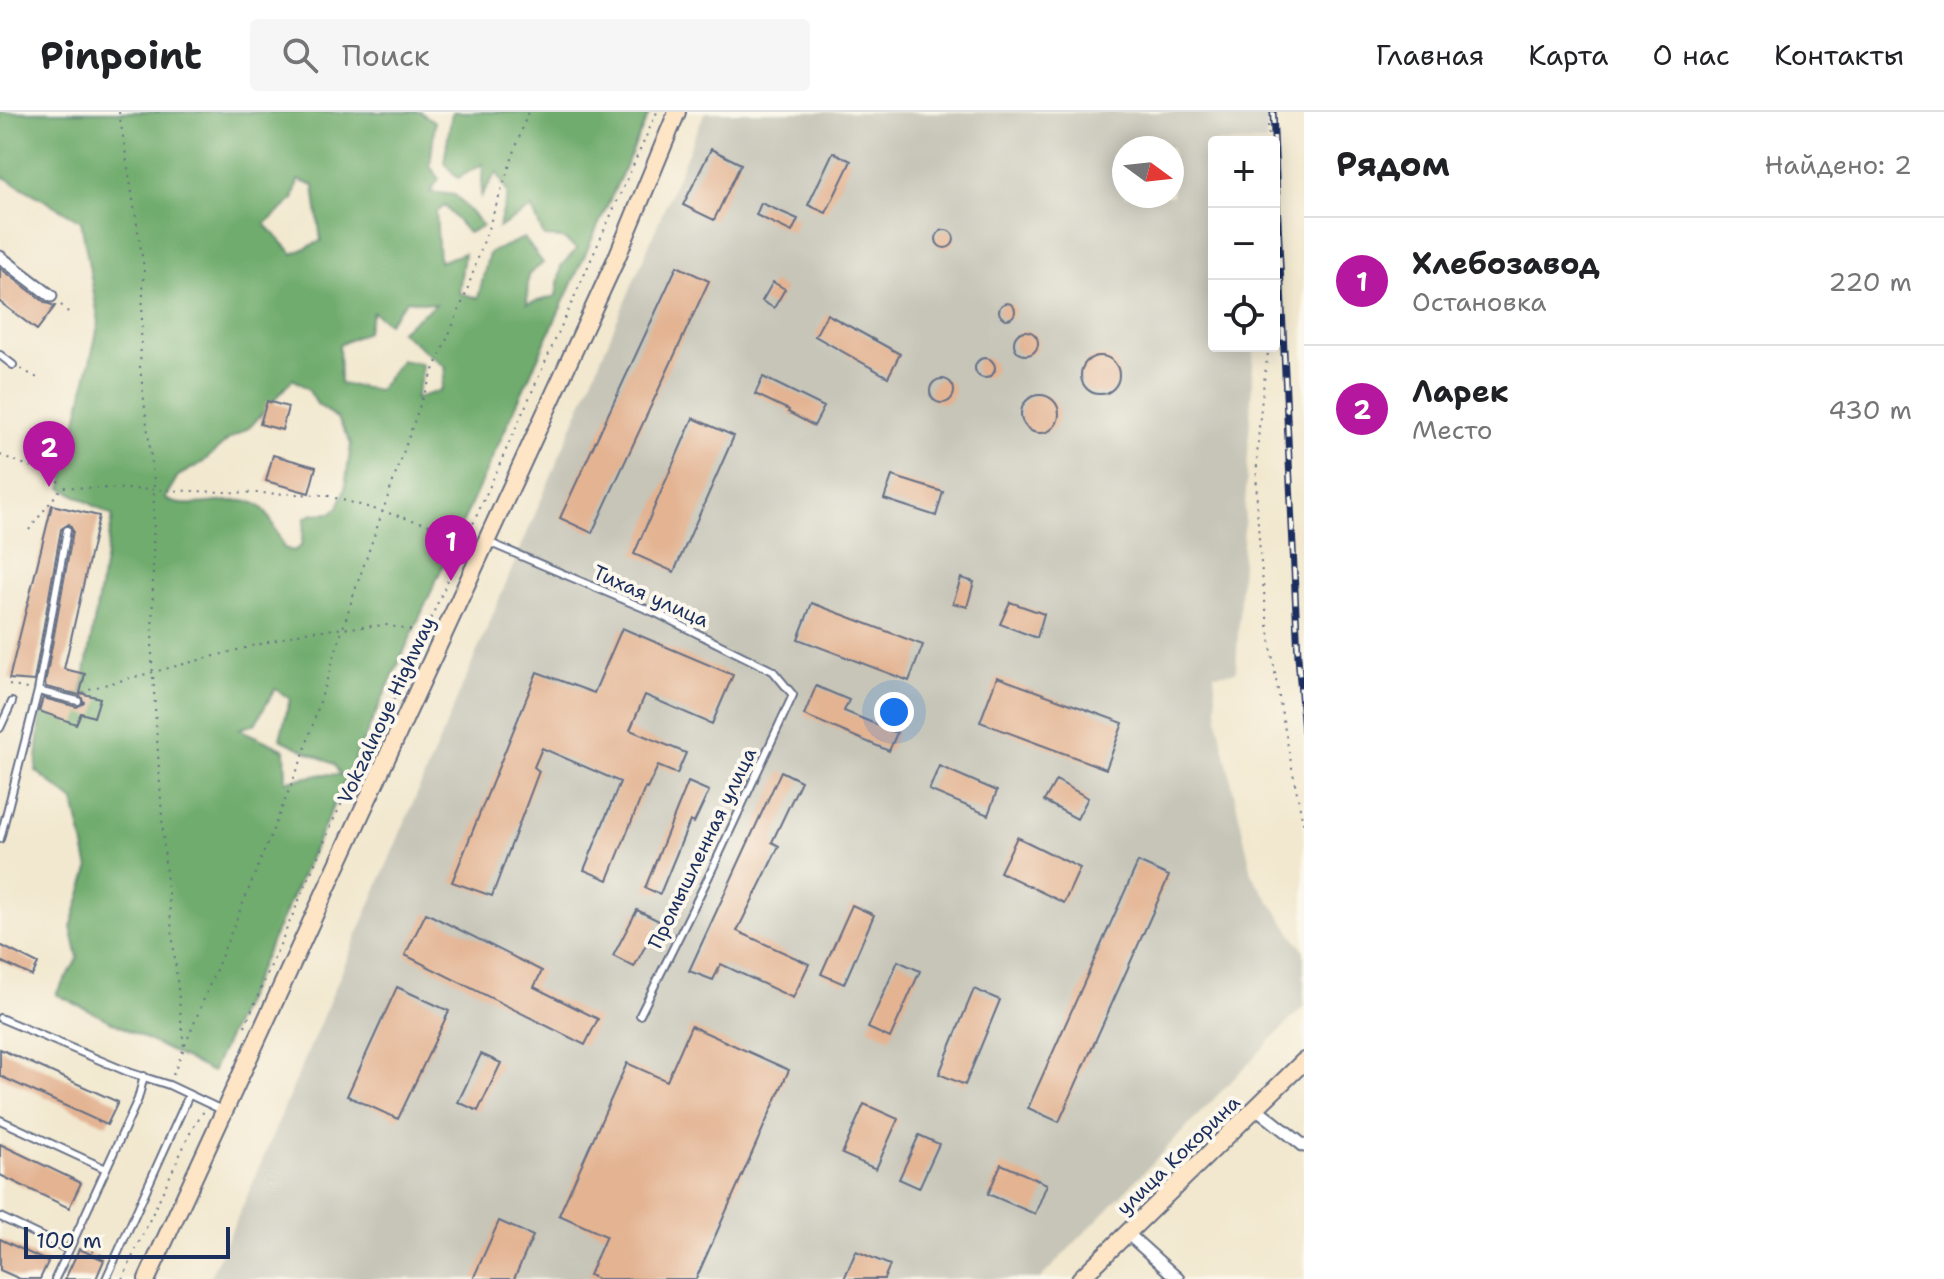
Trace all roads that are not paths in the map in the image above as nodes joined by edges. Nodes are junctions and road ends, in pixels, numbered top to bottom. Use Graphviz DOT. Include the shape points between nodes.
graph roads {
  1 [pos="677,112"];
  2 [pos="0,257"];
  3 [pos="51,296"];
  4 [pos="0,355"];
  5 [pos="13,365"];
  6 [pos="67,530"];
  7 [pos="485,541"];
  8 [pos="38,691"];
  9 [pos="793,695"];
  10 [pos="78,701"];
  11 [pos="12,702"];
  12 [pos="0,728"];
  13 [pos="0,839"];
  14 [pos="640,1015"];
  15 [pos="0,1018"];
  16 [pos="1304,1061"];
  17 [pos="144,1076"];
  18 [pos="189,1095"];
  19 [pos="217,1107"];
  20 [pos="1256,1108"];
  21 [pos="0,1120"];
  22 [pos="1304,1146"];
  23 [pos="106,1169"];
  24 [pos="0,1217"];
  25 [pos="1126,1232"];
  26 [pos="69,1250"];
  27 [pos="55,1279"];
  28 [pos="106,1279"];
  29 [pos="147,1279"];
  30 [pos="1080,1279"];
  31 [pos="1178,1279"];
  1 -- 7 [label="main road, Vokzalnoye Highway" via="617,257"];
  2 -- 3 [label="street"];
  4 -- 5 [label="lane"];
  6 -- 8 [label="lane"];
  7 -- 9 [label="lane, Тихая улица" via="658,614 773,671"];
  7 -- 19 [label="main road, Vokzalnoye Highway"];
  8 -- 10 [label="lane"];
  8 -- 13 [label="lane"];
  9 -- 14 [label="lane, Промышленная улица"];
  11 -- 12 [label="lane"];
  15 -- 17 [label="lane"];
  16 -- 20 [label="main road, улица Кокорина"];
  17 -- 18 [label="lane"];
  17 -- 23 [label="lane"];
  18 -- 19 [label="lane"];
  18 -- 28 [label="lane"];
  19 -- 29 [label="main road, Vokzalnoye Highway"];
  20 -- 22 [label="street"];
  20 -- 25 [label="main road, улица Кокорина"];
  21 -- 23 [label="lane"];
  23 -- 26 [label="lane"];
  24 -- 26 [label="lane"];
  25 -- 30 [label="main road, улица Кокорина"];
  25 -- 31 [label="street"];
  26 -- 27 [label="lane"];
}
